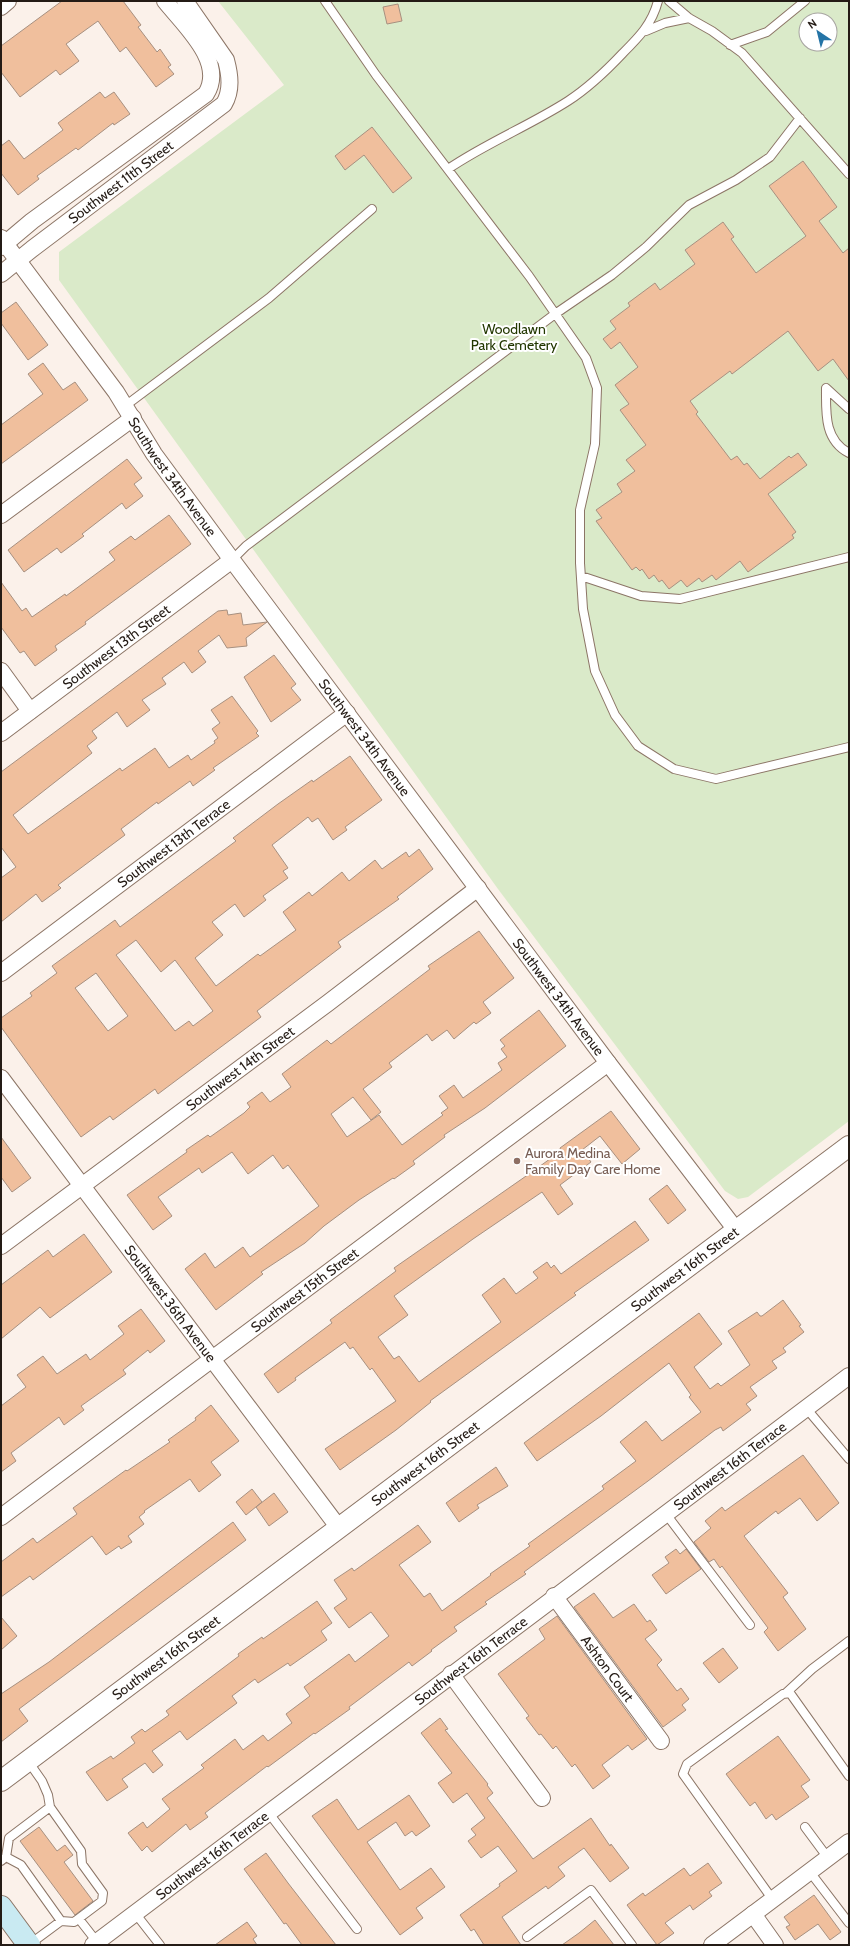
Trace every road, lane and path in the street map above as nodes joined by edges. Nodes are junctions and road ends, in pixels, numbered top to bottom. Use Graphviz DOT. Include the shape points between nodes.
graph roads {
  1 [pos="8,1"];
  2 [pos="165,1"];
  3 [pos="185,1"];
  4 [pos="325,1"];
  5 [pos="658,1"];
  6 [pos="669,1"];
  7 [pos="805,1"];
  8 [pos="1,7"];
  9 [pos="689,18"];
  10 [pos="646,31"];
  11 [pos="730,45"];
  12 [pos="211,81"];
  13 [pos="230,83"];
  14 [pos="800,118"];
  15 [pos="448,168"];
  16 [pos="849,174"];
  17 [pos="372,209"];
  18 [pos="2,243"];
  19 [pos="18,261"];
  20 [pos="1,274"];
  21 [pos="556,314"];
  22 [pos="849,409"];
  23 [pos="129,412"];
  24 [pos="849,453"];
  25 [pos="1,515"];
  26 [pos="849,557"];
  27 [pos="232,560"];
  28 [pos="581,576"];
  29 [pos="1,671"];
  30 [pos="30,711"];
  31 [pos="347,713"];
  32 [pos="1,733"];
  33 [pos="849,746"];
  34 [pos="478,888"];
  35 [pos="1,973"];
  36 [pos="608,1063"];
  37 [pos="1,1078"];
  38 [pos="849,1146"];
  39 [pos="82,1185"];
  40 [pos="736,1230"];
  41 [pos="1,1246"];
  42 [pos="212,1360"];
  43 [pos="849,1376"];
  44 [pos="806,1408"];
  45 [pos="849,1459"];
  46 [pos="666,1514"];
  47 [pos="1,1518"];
  48 [pos="339,1528"];
  49 [pos="554,1596"];
  50 [pos="750,1625"];
  51 [pos="849,1641"];
  52 [pos="451,1674"];
  53 [pos="786,1693"];
  54 [pos="661,1740"];
  55 [pos="28,1761"];
  56 [pos="849,1776"];
  57 [pos="1,1781"];
  58 [pos="542,1798"];
  59 [pos="50,1808"];
  60 [pos="268,1812"];
  61 [pos="805,1828"];
  62 [pos="849,1842"];
  63 [pos="828,1858"];
  64 [pos="3,1859"];
  65 [pos="810,1872"];
  66 [pos="773,1900"];
  67 [pos="1,1907"];
  68 [pos="135,1913"];
  69 [pos="753,1914"];
  70 [pos="79,1919"];
  71 [pos="61,1921"];
  72 [pos="849,1923"];
  73 [pos="357,1929"];
  74 [pos="527,1937"];
  75 [pos="95,1943"];
  76 [pos="29,1945"];
  77 [pos="160,1945"];
  78 [pos="632,1945"];
  79 [pos="712,1945"];
  80 [pos="775,1945"];
  1 -- 8 [label="street"];
  2 -- 12 [label="street" via="207,56 211,68"];
  3 -- 13 [label="street" via="223,54 229,69"];
  4 -- 15 [label="lane" via="376,75"];
  5 -- 10 [label="lane"];
  6 -- 9 [label="lane"];
  7 -- 11 [label="lane" via="767,32"];
  9 -- 10 [label="lane" via="665,23"];
  9 -- 11 [label="lane"];
  10 -- 15 [label="lane" via="609,68 569,101 476,150"];
  11 -- 14 [label="lane" via="742,53"];
  12 -- 13 [label="street"];
  12 -- 18 [label="street, Southwest 11th Street" via="210,88 201,99"];
  13 -- 19 [label="street, Southwest 11th Street" via="227,99 219,109"];
  14 -- 16 [label="lane"];
  14 -- 21 [label="lane" via="770,157 736,180 689,205 646,247 612,275"];
  15 -- 21 [label="lane"];
  17 -- 23 [label="lane"];
  18 -- 19 [label="street, Southwest 34th Avenue"];
  19 -- 20 [label="street, Southwest 11th Street"];
  19 -- 23 [label="street, Southwest 34th Avenue"];
  21 -- 27 [label="lane" via="246,546"];
  21 -- 28 [label="lane" via="586,358 597,388 595,444 580,510"];
  22 -- 24 [label="lane" via="826,388 827,428 840,448"];
  23 -- 25 [label="street"];
  23 -- 27 [label="street, Southwest 34th Avenue" via="154,454"];
  26 -- 28 [label="lane" via="680,599 641,596"];
  27 -- 30 [label="street, Southwest 13th Street"];
  27 -- 31 [label="street, Southwest 34th Avenue"];
  28 -- 33 [label="lane" via="583,609 595,671 614,716 638,746 674,770 716,779"];
  29 -- 30 [label="street"];
  30 -- 32 [label="street, Southwest 13th Street"];
  31 -- 34 [label="street, Southwest 34th Avenue"];
  31 -- 35 [label="street, Southwest 13th Terrace"];
  34 -- 36 [label="street, Southwest 34th Avenue"];
  34 -- 39 [label="street, Southwest 14th Street"];
  36 -- 40 [label="street, Southwest 34th Avenue"];
  36 -- 42 [label="street, Southwest 15th Street"];
  37 -- 39 [label="street, Southwest 36th Avenue"];
  38 -- 40 [label="street, Southwest 16th Street"];
  39 -- 41 [label="street, Southwest 14th Street"];
  39 -- 42 [label="street, Southwest 36th Avenue"];
  40 -- 48 [label="street, Southwest 16th Street"];
  42 -- 47 [label="street, Southwest 15th Street"];
  42 -- 48 [label="street, Southwest 36th Avenue"];
  43 -- 44 [label="street, Southwest 16th Terrace"];
  44 -- 45 [label="lane"];
  44 -- 46 [label="street, Southwest 16th Terrace"];
  46 -- 49 [label="street, Southwest 16th Terrace"];
  46 -- 50 [label="lane"];
  48 -- 55 [label="street, Southwest 16th Street"];
  49 -- 52 [label="street, Southwest 16th Terrace"];
  49 -- 54 [label="street, Ashton Court"];
  51 -- 53 [label="lane"];
  52 -- 58 [label="street"];
  52 -- 60 [label="street, Southwest 16th Terrace"];
  53 -- 56 [label="lane" via="790,1693"];
  53 -- 66 [label="lane" via="687,1764 683,1774"];
  55 -- 57 [label="street, Southwest 16th Street"];
  55 -- 59 [label="lane" via="42,1781"];
  59 -- 64 [label="lane" via="9,1838"];
  59 -- 70 [label="lane" via="81,1851 82,1864 103,1893 102,1901"];
  60 -- 68 [label="street, Southwest 16th Terrace"];
  60 -- 73 [label="lane"];
  61 -- 63 [label="lane"];
  62 -- 63 [label="street"];
  63 -- 65 [label="street"];
  64 -- 71 [label="lane" via="21,1865"];
  65 -- 66 [label="street"];
  65 -- 72 [label="lane"];
  66 -- 69 [label="street"];
  67 -- 76 [label="main road"];
  68 -- 75 [label="street, Southwest 16th Terrace"];
  68 -- 77 [label="lane"];
  69 -- 79 [label="street"];
  69 -- 80 [label="street"];
  70 -- 71 [label="lane" via="74,1922"];
  70 -- 75 [label="lane"];
  71 -- 76 [label="lane"];
  74 -- 78 [label="lane" via="591,1890"];
}
